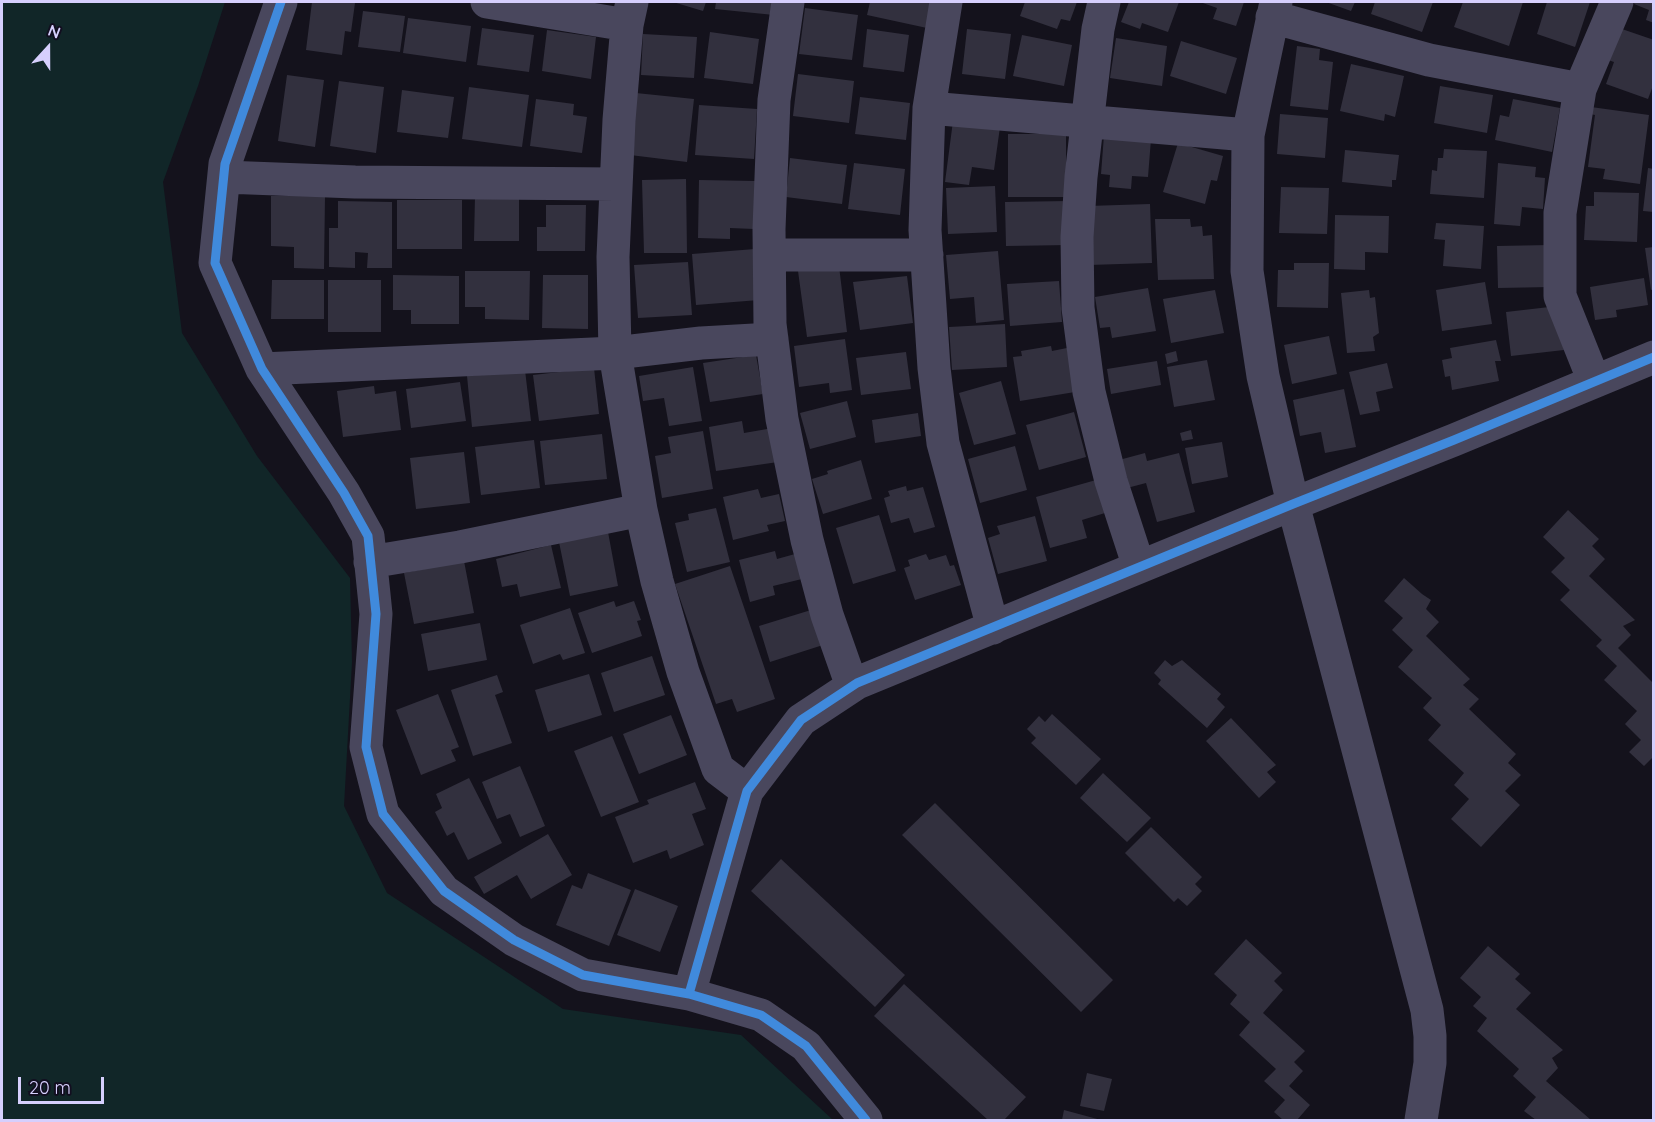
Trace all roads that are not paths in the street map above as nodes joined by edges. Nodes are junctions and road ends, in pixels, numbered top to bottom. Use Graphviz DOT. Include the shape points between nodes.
graph roads {
  1 [pos="281,2"];
  2 [pos="487,2"];
  3 [pos="788,2"];
  4 [pos="946,2"];
  5 [pos="1104,2"];
  6 [pos="1617,2"];
  7 [pos="1274,9"];
  8 [pos="629,13"];
  9 [pos="1580,89"];
  10 [pos="929,108"];
  11 [pos="1086,121"];
  12 [pos="1248,135"];
  13 [pos="224,177"];
  14 [pos="616,184"];
  15 [pos="770,255"];
  16 [pos="927,255"];
  17 [pos="772,339"];
  18 [pos="615,353"];
  19 [pos="1653,357"];
  20 [pos="262,369"];
  21 [pos="1594,381"];
  22 [pos="1293,504"];
  23 [pos="641,510"];
  24 [pos="370,562"];
  25 [pos="1139,567"];
  26 [pos="993,628"];
  27 [pos="852,686"];
  28 [pos="747,791"];
  29 [pos="690,994"];
  30 [pos="866,1120"];
  31 [pos="1421,1120"];
  1 -- 13 [label="street" via="225,164"];
  2 -- 8 [label="street"];
  3 -- 15 [label="street" via="774,100"];
  4 -- 10 [label="street"];
  5 -- 11 [label="street"];
  6 -- 9 [label="street"];
  7 -- 9 [label="street" via="1429,60"];
  7 -- 12 [label="street"];
  8 -- 14 [label="street"];
  9 -- 21 [label="street" via="1560,213 1560,296"];
  10 -- 11 [label="street"];
  10 -- 16 [label="street"];
  11 -- 12 [label="street"];
  11 -- 25 [label="street" via="1077,237 1078,308 1089,392 1111,481"];
  12 -- 22 [label="street" via="1247,271 1263,376"];
  13 -- 14 [label="street"];
  13 -- 20 [label="street" via="215,263"];
  14 -- 18 [label="street"];
  15 -- 16 [label="street"];
  15 -- 17 [label="street"];
  16 -- 26 [label="street" via="934,368 944,443"];
  17 -- 18 [label="street"];
  17 -- 27 [label="street" via="782,419 807,540"];
  18 -- 20 [label="street"];
  18 -- 23 [label="street"];
  19 -- 21 [label="street"];
  20 -- 24 [label="street" via="344,493 368,537"];
  21 -- 22 [label="street"];
  22 -- 25 [label="street"];
  22 -- 31 [label="street" via="1427,1010 1430,1063"];
  23 -- 24 [label="street"];
  23 -- 28 [label="street" via="683,672 718,769"];
  24 -- 29 [label="street" via="376,614 366,747 383,814 444,891 514,940 583,975"];
  25 -- 26 [label="street"];
  26 -- 27 [label="street"];
  27 -- 28 [label="street" via="801,720"];
  28 -- 29 [label="street"];
  29 -- 30 [label="street" via="761,1015 806,1046"];
}
